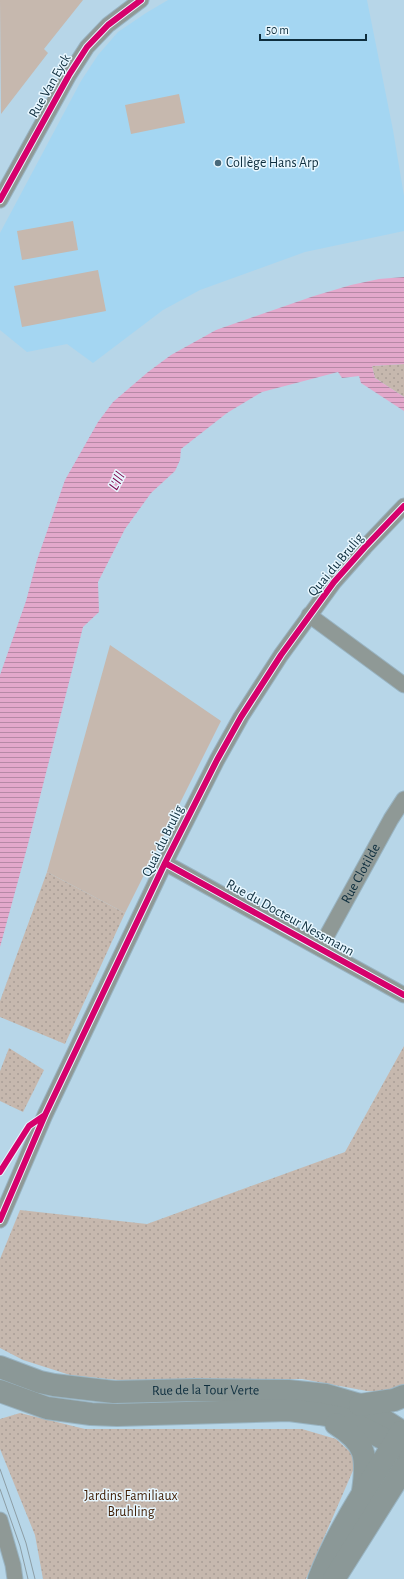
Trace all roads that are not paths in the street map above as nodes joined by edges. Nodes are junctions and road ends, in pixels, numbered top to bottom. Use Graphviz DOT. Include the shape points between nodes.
graph roads {
  1 [pos="141,0"];
  2 [pos="0,200"];
  3 [pos="404,506"];
  4 [pos="309,615"];
  5 [pos="404,686"];
  6 [pos="404,800"];
  7 [pos="165,863"];
  8 [pos="320,948"];
  9 [pos="404,995"];
  10 [pos="0,1220"];
  11 [pos="0,1368"];
  12 [pos="0,1391"];
  13 [pos="404,1396"];
  14 [pos="360,1405"];
  15 [pos="320,1414"];
  16 [pos="402,1438"];
  17 [pos="404,1468"];
  18 [pos="363,1494"];
  19 [pos="0,1520"];
  20 [pos="341,1568"];
  21 [pos="15,1579"];
  22 [pos="319,1579"];
  1 -- 2 [label="street, Rue Van Eyck" via="108,24 87,47"];
  3 -- 4 [label="street, Quai du Brulig" via="334,582"];
  4 -- 5 [label="street"];
  4 -- 7 [label="street, Quai du Brulig" via="241,717"];
  6 -- 8 [label="street, Rue Clotilde"];
  7 -- 8 [label="street, Rue du Docteur Nessmann"];
  7 -- 10 [label="street, Quai du Brulig" via="45,1115"];
  8 -- 9 [label="street, Rue du Docteur Nessmann"];
  11 -- 14 [label="main road, Rue de la Tour Verte" via="25,1378 54,1385 114,1392 288,1391 326,1395"];
  12 -- 15 [label="main road, Rue de la Tour Verte" via="47,1408 91,1414 289,1410"];
  13 -- 14 [label="main road"];
  14 -- 16 [label="main road, Rue de la Tour Verte"];
  15 -- 16 [label="main road, Rue de la Tour Verte" via="343,1418"];
  15 -- 18 [label="main road" via="348,1432 359,1444 366,1473"];
  16 -- 18 [label="main road"];
  17 -- 20 [label="main road"];
  18 -- 22 [label="main road"];
  19 -- 21 [label="street"];
}
